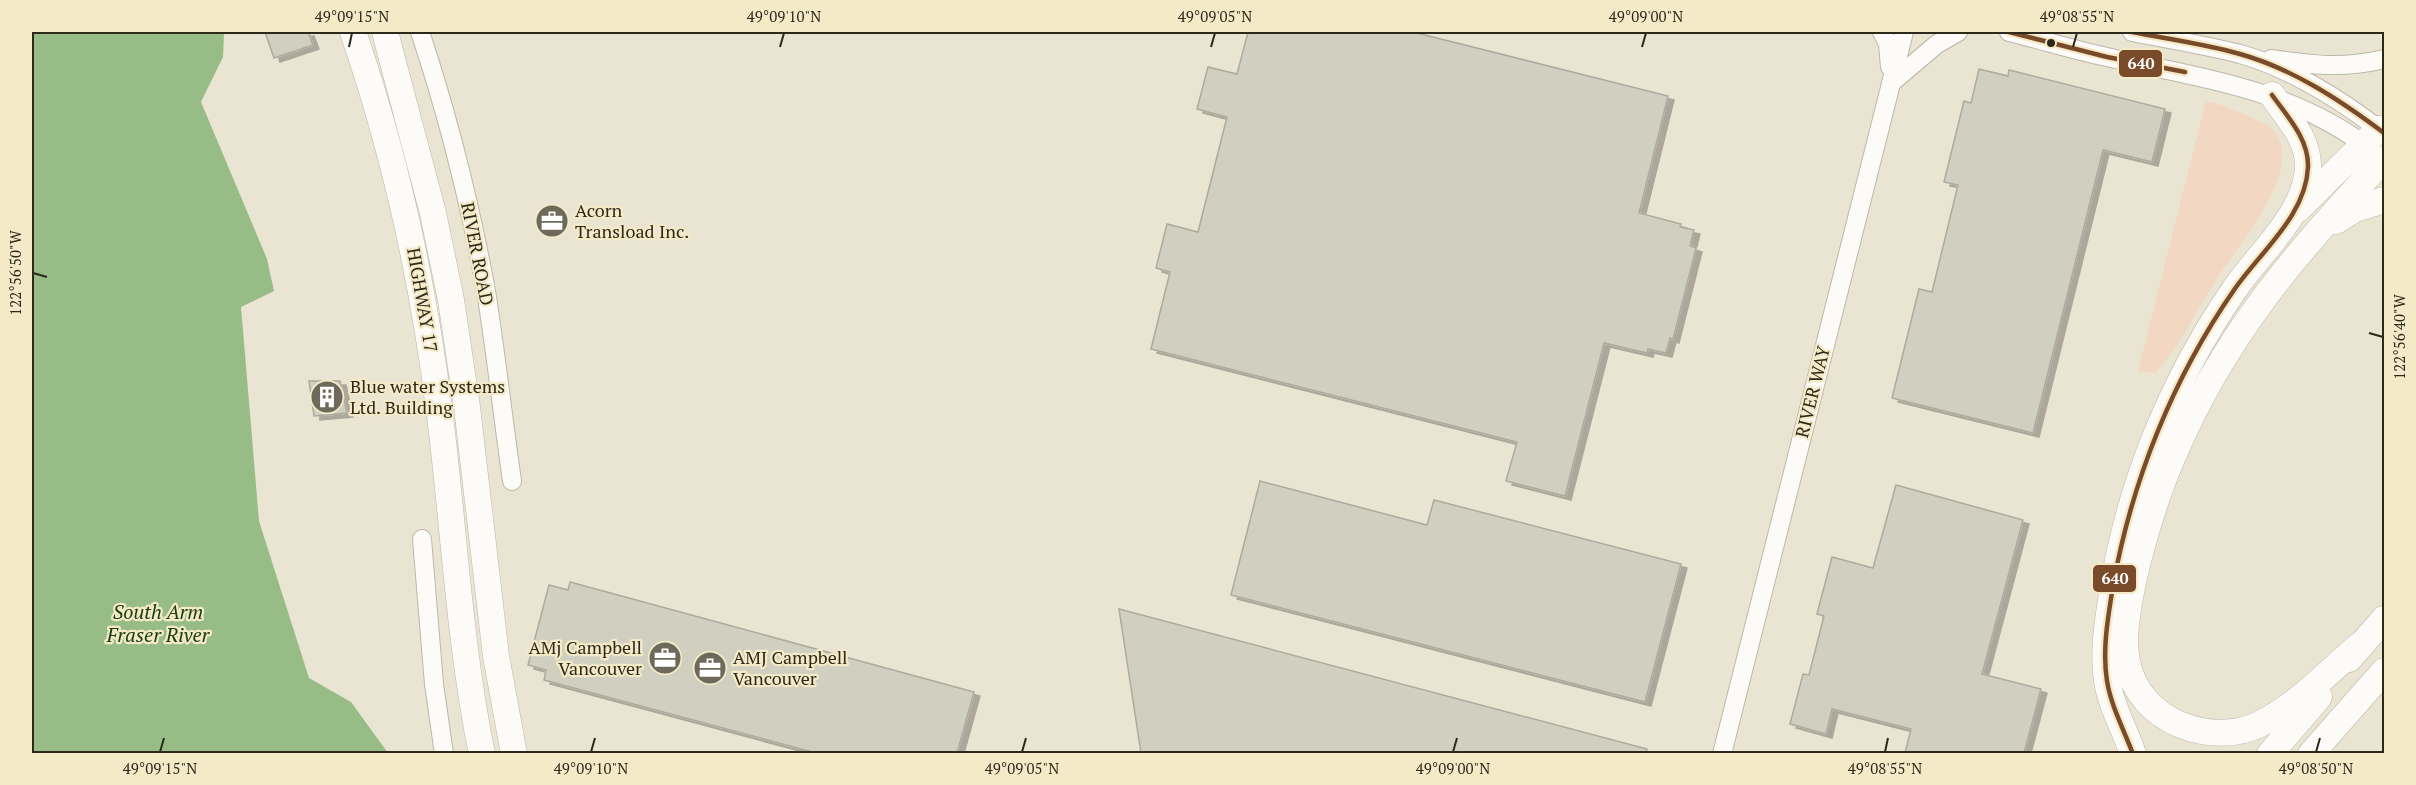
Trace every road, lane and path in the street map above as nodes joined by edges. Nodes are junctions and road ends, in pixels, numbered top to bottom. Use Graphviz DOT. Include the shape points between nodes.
graph roads {
  1 [pos="353,32"];
  2 [pos="385,32"];
  3 [pos="420,32"];
  4 [pos="1882,32"];
  5 [pos="1904,32"];
  6 [pos="1958,32"];
  7 [pos="2009,32"];
  8 [pos="2132,32"];
  9 [pos="2240,54"];
  10 [pos="2385,59"];
  11 [pos="1891,83"];
  12 [pos="2272,95"];
  13 [pos="2378,132"];
  14 [pos="2384,160"];
  15 [pos="2385,200"];
  16 [pos="2286,220"];
  17 [pos="2313,237"];
  18 [pos="512,481"];
  19 [pos="422,539"];
  20 [pos="2385,618"];
  21 [pos="2360,645"];
  22 [pos="496,656"];
  23 [pos="2385,671"];
  24 [pos="444,753"];
  25 [pos="482,753"];
  26 [pos="514,753"];
  27 [pos="532,753"];
  28 [pos="1722,753"];
  29 [pos="2133,753"];
  30 [pos="2270,753"];
  31 [pos="2311,753"];
  1 -- 25 [label="highway, HIGHWAY 17" via="393,162 425,312 468,673"];
  2 -- 22 [label="highway, HIGHWAY 17" via="428,193 451,300"];
  3 -- 18 [label="street, RIVER ROAD" via="475,236"];
  4 -- 11 [label="street" via="1888,44"];
  5 -- 11 [label="street, RIVER WAY"];
  6 -- 11 [label="street" via="1937,44"];
  7 -- 12 [label="street"];
  8 -- 9 [label="street"];
  9 -- 10 [label="street" via="2349,67"];
  9 -- 13 [label="street" via="2315,86"];
  11 -- 28 [label="street, RIVER WAY"];
  12 -- 13 [label="street" via="2324,120"];
  12 -- 16 [label="highway" via="2301,136 2308,166 2304,186"];
  13 -- 14 [label="street"];
  13 -- 16 [label="highway"];
  14 -- 17 [label="highway"];
  15 -- 17 [label="highway" via="2355,209"];
  16 -- 29 [label="highway" via="2235,287 2194,356 2159,428 2132,505 2113,584 2106,664 2109,692"];
  17 -- 21 [label="highway" via="2227,348 2173,456 2134,582 2125,641 2127,661 2138,690 2160,714 2199,730 2234,731 2260,724 2289,706"];
  19 -- 24 [label="street"];
  20 -- 21 [label="highway"];
  21 -- 30 [label="highway"];
  22 -- 26 [label="highway, HIGHWAY 17"];
  22 -- 27 [label="highway"];
  23 -- 31 [label="highway"];
}
